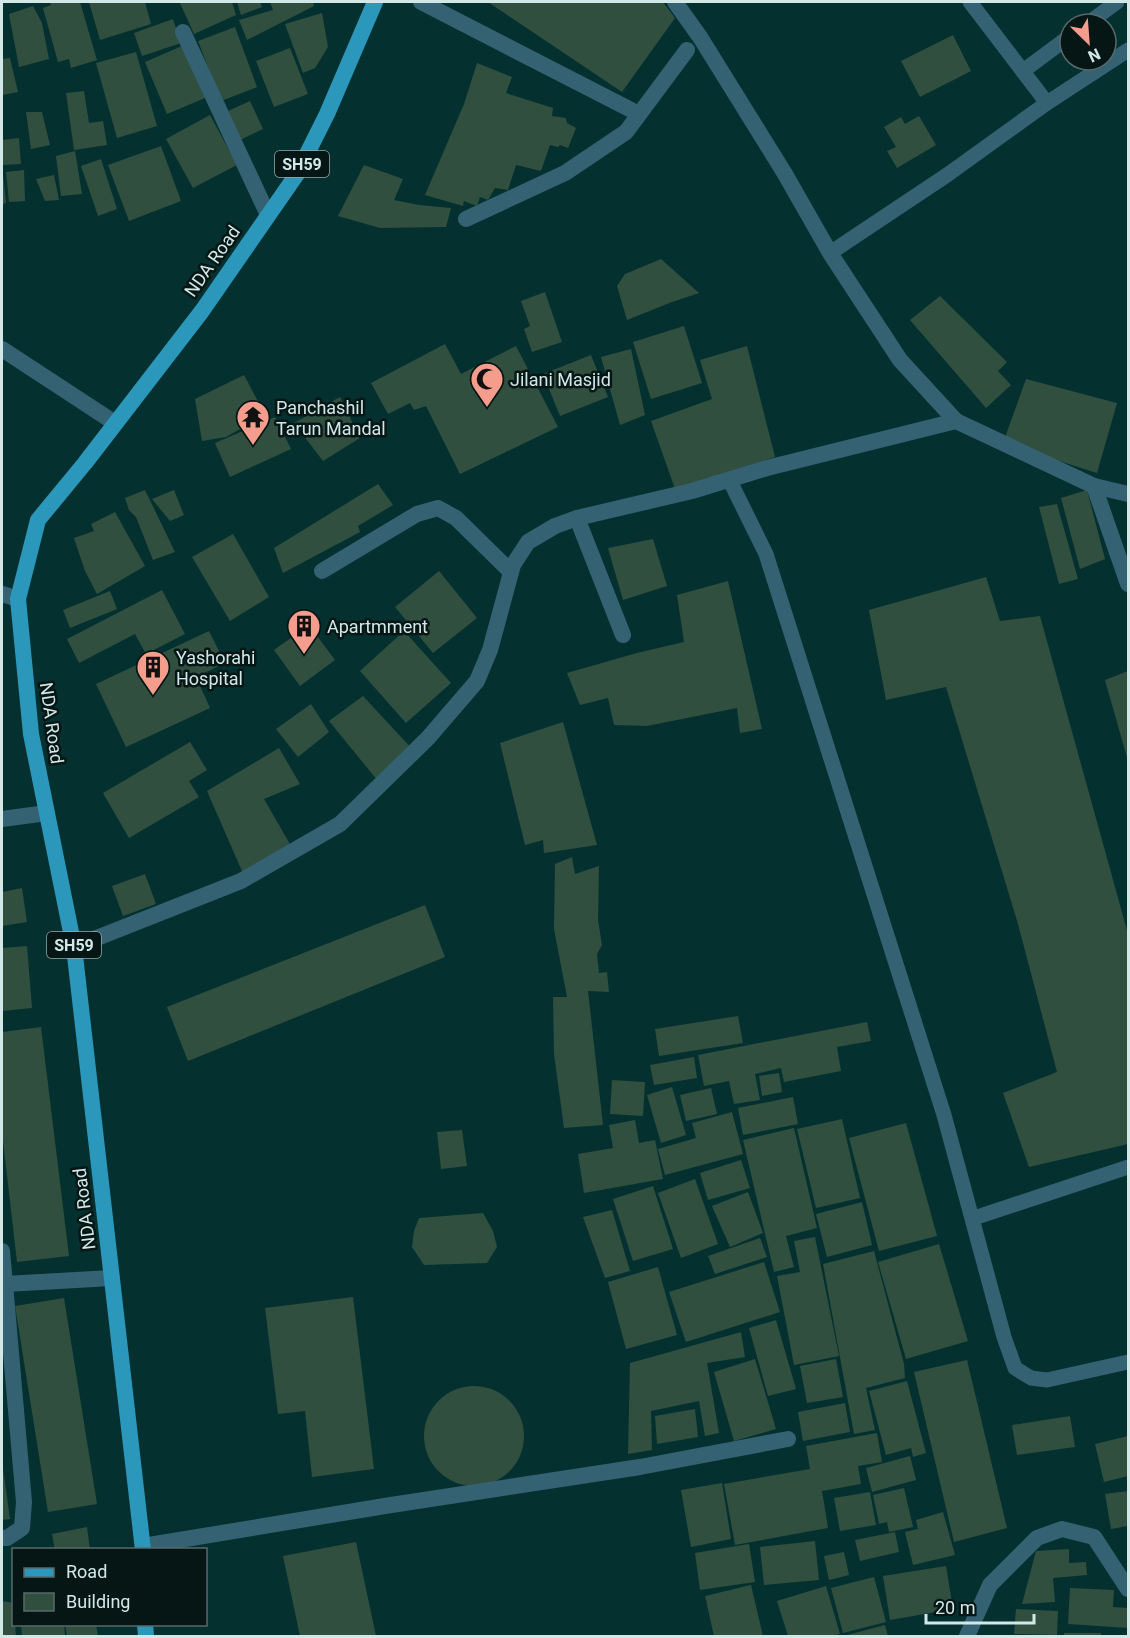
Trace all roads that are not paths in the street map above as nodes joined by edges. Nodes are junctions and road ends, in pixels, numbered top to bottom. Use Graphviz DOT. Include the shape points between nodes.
graph roads {
  1 [pos="375,2"];
  2 [pos="421,2"];
  3 [pos="675,2"];
  4 [pos="970,2"];
  5 [pos="1117,2"];
  6 [pos="1103,12"];
  7 [pos="183,32"];
  8 [pos="1058,45"];
  9 [pos="687,50"];
  10 [pos="1128,50"];
  11 [pos="1023,71"];
  12 [pos="1047,103"];
  13 [pos="639,114"];
  14 [pos="268,216"];
  15 [pos="466,219"];
  16 [pos="830,253"];
  17 [pos="2,349"];
  18 [pos="956,421"];
  19 [pos="115,423"];
  20 [pos="729,479"];
  21 [pos="1094,486"];
  22 [pos="1128,494"];
  23 [pos="577,518"];
  24 [pos="322,571"];
  25 [pos="511,572"];
  26 [pos="1128,584"];
  27 [pos="10,596"];
  28 [pos="623,635"];
  29 [pos="47,813"];
  30 [pos="2,819"];
  31 [pos="74,948"];
  32 [pos="1128,1167"];
  33 [pos="974,1218"];
  34 [pos="2,1251"];
  35 [pos="112,1278"];
  36 [pos="5,1284"];
  37 [pos="1128,1362"];
  38 [pos="788,1439"];
  39 [pos="2,1538"];
  40 [pos="143,1548"];
  41 [pos="1128,1589"];
  42 [pos="967,1636"];
  1 -- 14 [label="main road, NDA Road / SH59" via="327,114 297,174"];
  2 -- 13 [label="street"];
  3 -- 16 [label="street" via="785,174"];
  4 -- 11 [label="lane"];
  5 -- 6 [label="lane"];
  7 -- 14 [label="street"];
  8 -- 11 [label="lane"];
  9 -- 13 [label="street"];
  10 -- 12 [label="lane"];
  11 -- 12 [label="lane"];
  12 -- 16 [label="lane"];
  13 -- 15 [label="street" via="626,132 565,172"];
  14 -- 19 [label="main road, NDA Road / SH59" via="202,311"];
  16 -- 18 [label="street" via="900,360"];
  17 -- 19 [label="street"];
  18 -- 20 [label="street"];
  18 -- 21 [label="street"];
  19 -- 27 [label="main road, NDA Road / SH59" via="38,520"];
  20 -- 23 [label="street"];
  20 -- 33 [label="lane" via="766,554 945,1115"];
  21 -- 22 [label="street"];
  21 -- 26 [label="street"];
  23 -- 25 [label="street" via="528,542"];
  23 -- 28 [label="street"];
  24 -- 25 [label="street" via="417,514 438,508 456,518"];
  25 -- 31 [label="street" via="490,650 477,681 428,738 340,824 240,881"];
  27 -- 29 [label="main road, NDA Road / SH59"];
  29 -- 30 [label="street"];
  29 -- 31 [label="main road, NDA Road / SH59"];
  31 -- 35 [label="main road, NDA Road / SH59"];
  32 -- 33 [label="lane"];
  33 -- 37 [label="lane" via="1015,1368 1031,1378 1047,1380"];
  34 -- 36 [label="street"];
  35 -- 36 [label="street"];
  35 -- 40 [label="main road, NDA Road / SH59"];
  36 -- 39 [label="street" via="24,1502 22,1528"];
  38 -- 40 [label="street"];
  41 -- 42 [label="street" via="1094,1537 1062,1529 1037,1538 990,1585"];
}
